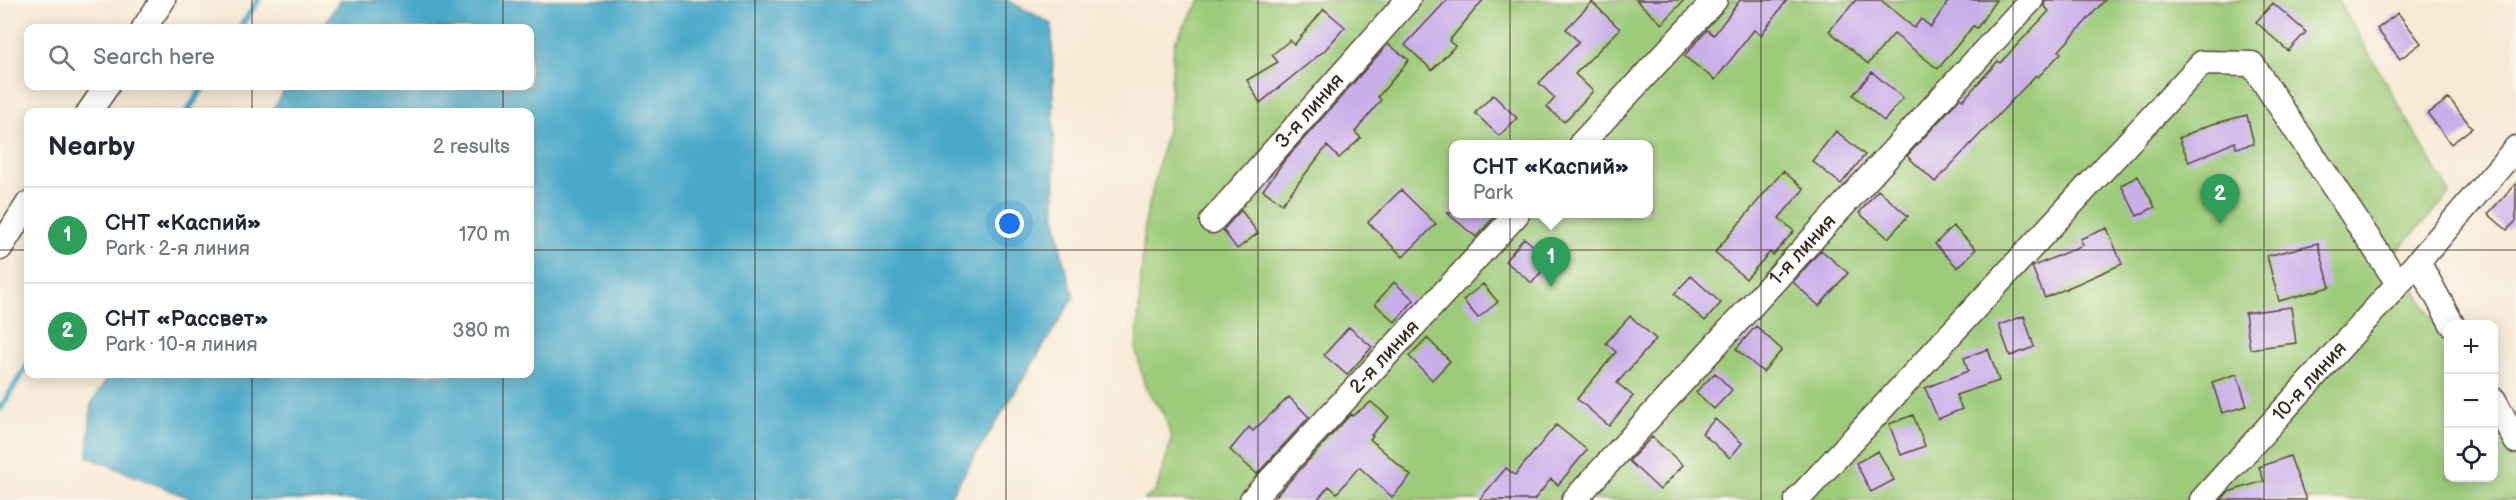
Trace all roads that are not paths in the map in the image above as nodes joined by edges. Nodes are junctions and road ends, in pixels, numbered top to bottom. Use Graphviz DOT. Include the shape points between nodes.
graph roads {
  1 [pos="163,0"];
  2 [pos="1408,0"];
  3 [pos="1715,0"];
  4 [pos="2031,0"];
  5 [pos="147,24"];
  6 [pos="104,90"];
  7 [pos="92,108"];
  8 [pos="1585,140"];
  9 [pos="2516,147"];
  10 [pos="24,210"];
  11 [pos="1512,218"];
  12 [pos="1212,221"];
  13 [pos="0,248"];
  14 [pos="2418,262"];
  15 [pos="2398,284"];
  16 [pos="2450,320"];
  17 [pos="2498,409"];
  18 [pos="2516,441"];
  19 [pos="1252,500"];
  20 [pos="1574,500"];
  21 [pos="1797,500"];
  22 [pos="2202,500"];
  1 -- 5 [label="street"];
  2 -- 12 [label="street, 3-я линия"];
  3 -- 8 [label="street"];
  4 -- 20 [label="street, 1-я линия"];
  6 -- 7 [label="street"];
  9 -- 14 [label="street, 10-я линия"];
  10 -- 13 [label="street"];
  11 -- 19 [label="street, 2-я линия"];
  14 -- 15 [label="street, 10-я линия"];
  14 -- 16 [label="street"];
  15 -- 21 [label="street" via="2252,64 2202,63"];
  15 -- 22 [label="street, 10-я линия"];
  17 -- 18 [label="street"];
}
